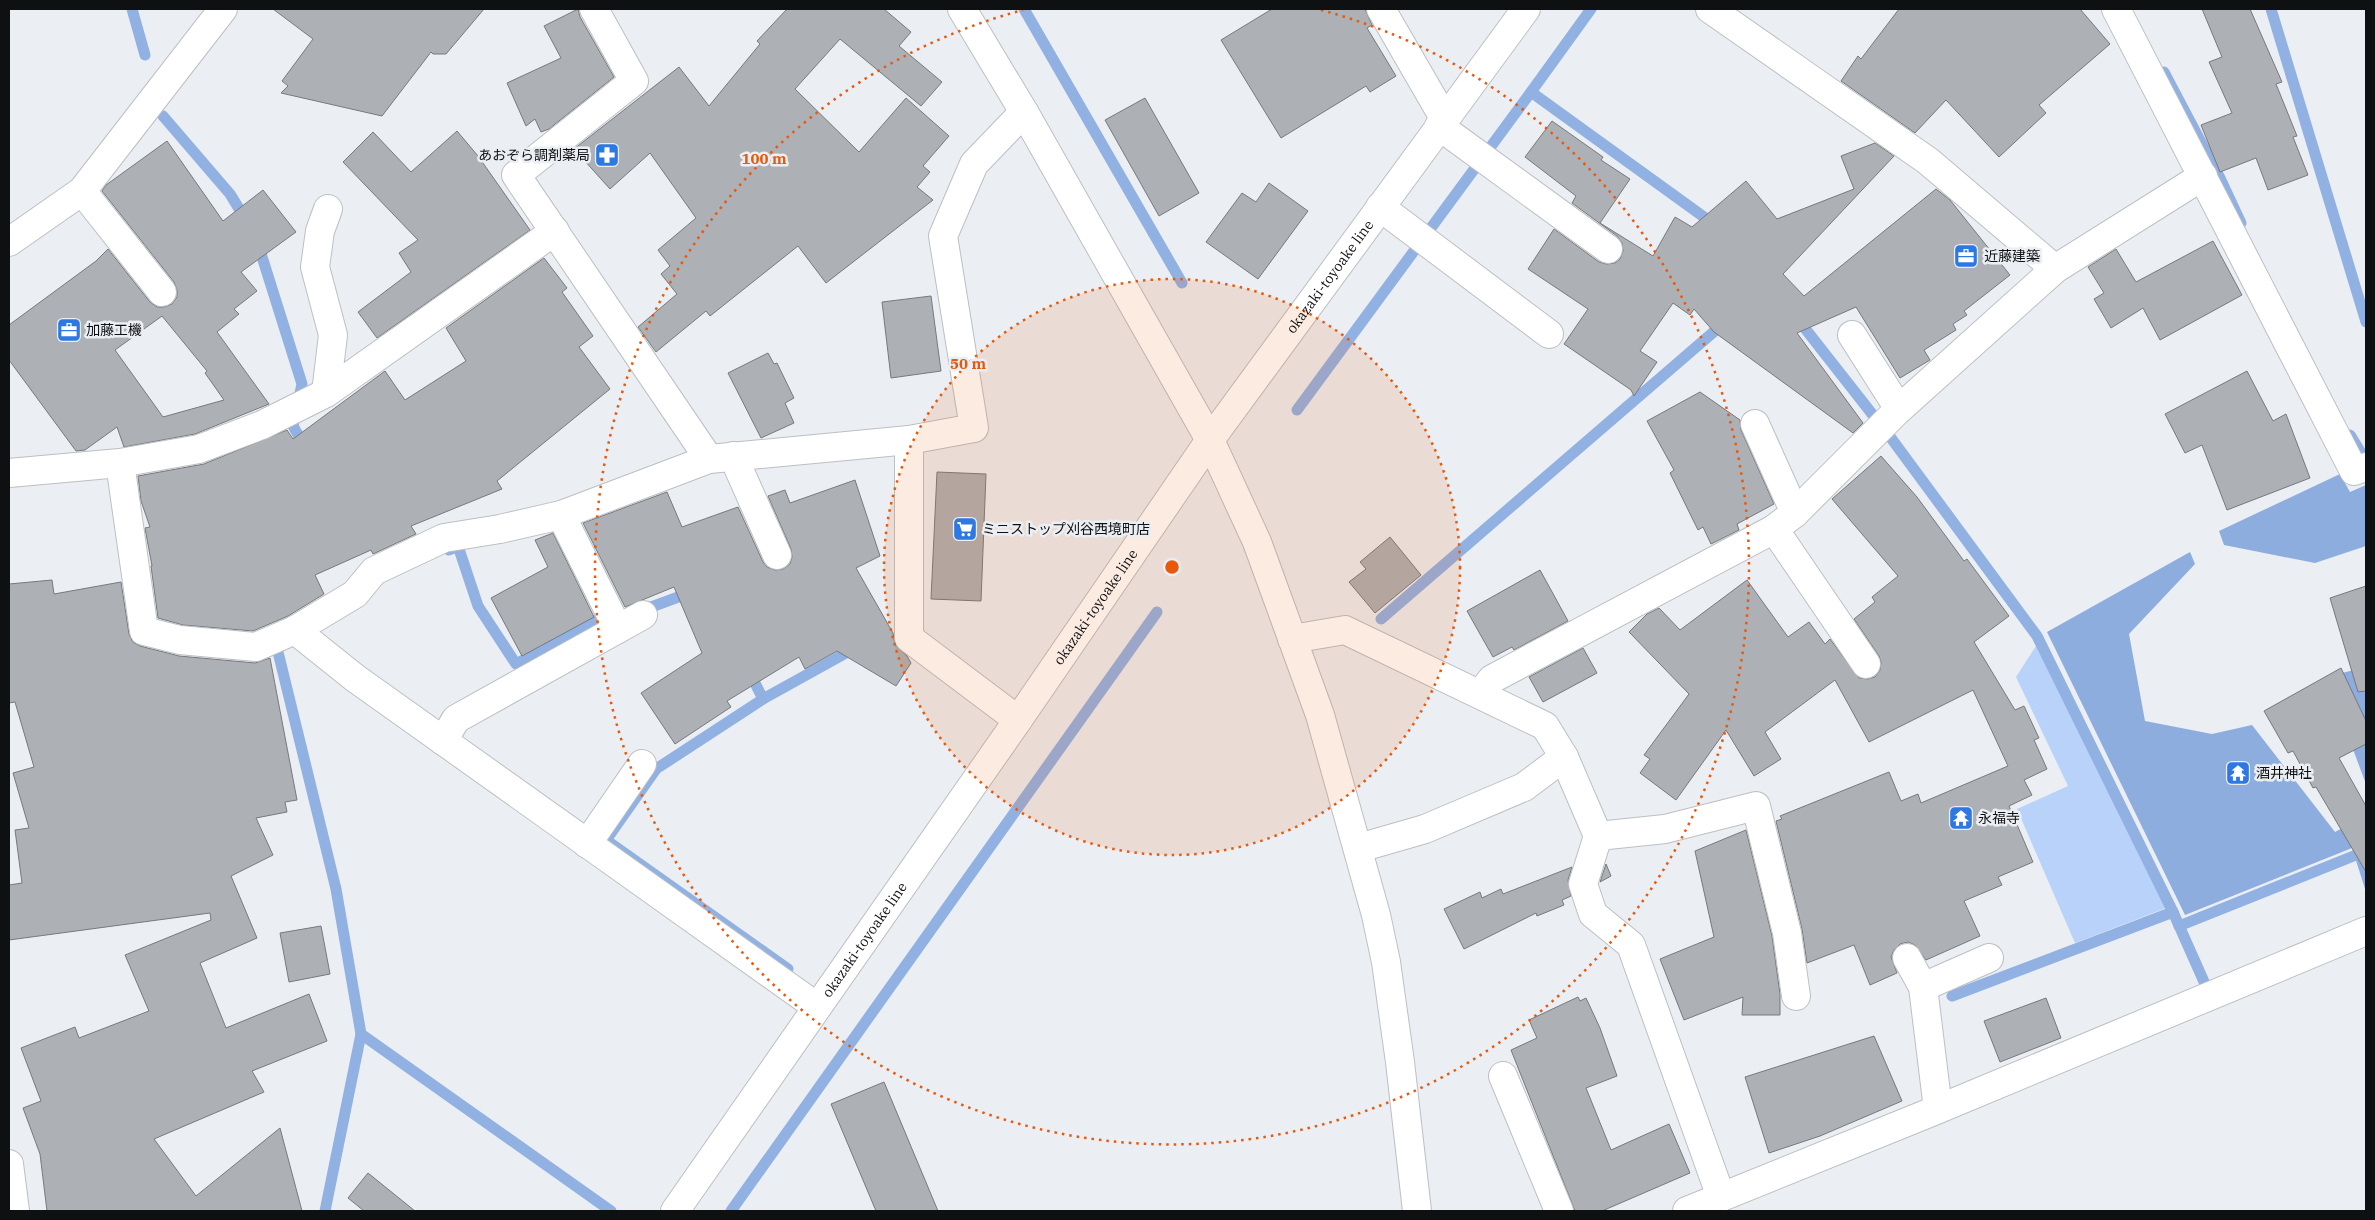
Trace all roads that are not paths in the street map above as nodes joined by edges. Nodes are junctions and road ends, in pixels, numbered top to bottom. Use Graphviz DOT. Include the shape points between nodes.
graph roads {
  1 [pos="223,9"];
  2 [pos="594,9"];
  3 [pos="962,9"];
  4 [pos="1381,9"];
  5 [pos="1526,9"];
  6 [pos="1710,9"];
  7 [pos="2116,9"];
  8 [pos="1024,112"];
  9 [pos="1442,122"];
  10 [pos="2204,176"];
  11 [pos="82,191"];
  12 [pos="1380,207"];
  13 [pos="328,209"];
  14 [pos="555,231"];
  15 [pos="9,242"];
  16 [pos="1608,249"];
  17 [pos="2056,270"];
  18 [pos="162,292"];
  19 [pos="1548,334"];
  20 [pos="1852,336"];
  21 [pos="324,393"];
  22 [pos="1898,410"];
  23 [pos="1755,424"];
  24 [pos="909,440"];
  25 [pos="1210,440"];
  26 [pos="721,457"];
  27 [pos="120,463"];
  28 [pos="2360,469"];
  29 [pos="9,473"];
  30 [pos="561,515"];
  31 [pos="1785,521"];
  32 [pos="777,555"];
  33 [pos="643,615"];
  34 [pos="618,629"];
  35 [pos="295,630"];
  36 [pos="1292,639"];
  37 [pos="1866,664"];
  38 [pos="1480,694"];
  39 [pos="1018,720"];
  40 [pos="444,741"];
  41 [pos="1564,757"];
  42 [pos="642,764"];
  43 [pos="1598,836"];
  44 [pos="587,844"];
  45 [pos="1359,848"];
  46 [pos="2366,931"];
  47 [pos="1908,958"];
  48 [pos="1989,958"];
  49 [pos="1922,987"];
  50 [pos="1796,996"];
  51 [pos="817,1008"];
  52 [pos="1504,1076"];
  53 [pos="1938,1109"];
  54 [pos="9,1164"];
  55 [pos="1721,1197"];
  56 [pos="15,1211"];
  57 [pos="675,1211"];
  58 [pos="1417,1211"];
  59 [pos="1559,1211"];
  60 [pos="1687,1211"];
  1 -- 11 [label="street"];
  2 -- 14 [label="street" via="634,81 516,176"];
  3 -- 8 [label="street"];
  4 -- 9 [label="street"];
  5 -- 9 [label="street, okazaki-toyoake line"];
  6 -- 17 [label="street" via="1928,161"];
  7 -- 10 [label="street"];
  8 -- 24 [label="street" via="974,164 943,236 974,428"];
  8 -- 25 [label="street"];
  9 -- 12 [label="street, okazaki-toyoake line"];
  9 -- 16 [label="street"];
  10 -- 17 [label="street"];
  10 -- 28 [label="street"];
  11 -- 15 [label="street"];
  11 -- 18 [label="street"];
  12 -- 19 [label="street"];
  12 -- 25 [label="street, okazaki-toyoake line"];
  13 -- 21 [label="street" via="320,231 315,267 333,335"];
  14 -- 21 [label="street"];
  14 -- 26 [label="street"];
  17 -- 22 [label="street"];
  20 -- 22 [label="street"];
  21 -- 27 [label="street" via="270,420 199,449"];
  22 -- 31 [label="street"];
  23 -- 31 [label="street"];
  24 -- 26 [label="street"];
  24 -- 39 [label="street" via="909,638"];
  25 -- 36 [label="street" via="1257,542"];
  25 -- 39 [label="street, okazaki-toyoake line"];
  26 -- 30 [label="street"];
  26 -- 32 [label="street"];
  27 -- 29 [label="street"];
  27 -- 35 [label="street" via="144,631 180,640 256,647"];
  30 -- 34 [label="street"];
  30 -- 35 [label="street" via="444,538 374,571 355,594"];
  31 -- 37 [label="street"];
  31 -- 38 [label="street" via="1492,679"];
  33 -- 34 [label="street"];
  34 -- 40 [label="street" via="456,719"];
  35 -- 40 [label="street" via="355,678"];
  36 -- 38 [label="street" via="1345,630"];
  36 -- 45 [label="street" via="1320,715"];
  38 -- 41 [label="street" via="1544,726"];
  39 -- 51 [label="street, okazaki-toyoake line"];
  40 -- 44 [label="street"];
  41 -- 43 [label="street"];
  41 -- 45 [label="street" via="1524,787 1425,829"];
  42 -- 44 [label="street"];
  43 -- 50 [label="street" via="1665,829 1756,806 1787,933"];
  43 -- 55 [label="street" via="1583,884 1593,914 1631,945"];
  44 -- 51 [label="street"];
  45 -- 58 [label="street" via="1386,962"];
  46 -- 53 [label="street"];
  47 -- 49 [label="street"];
  48 -- 49 [label="street"];
  49 -- 53 [label="street"];
  51 -- 57 [label="street, okazaki-toyoake line"];
  52 -- 59 [label="street"];
  53 -- 55 [label="street"];
  54 -- 56 [label="street"];
  55 -- 60 [label="street"];
}
